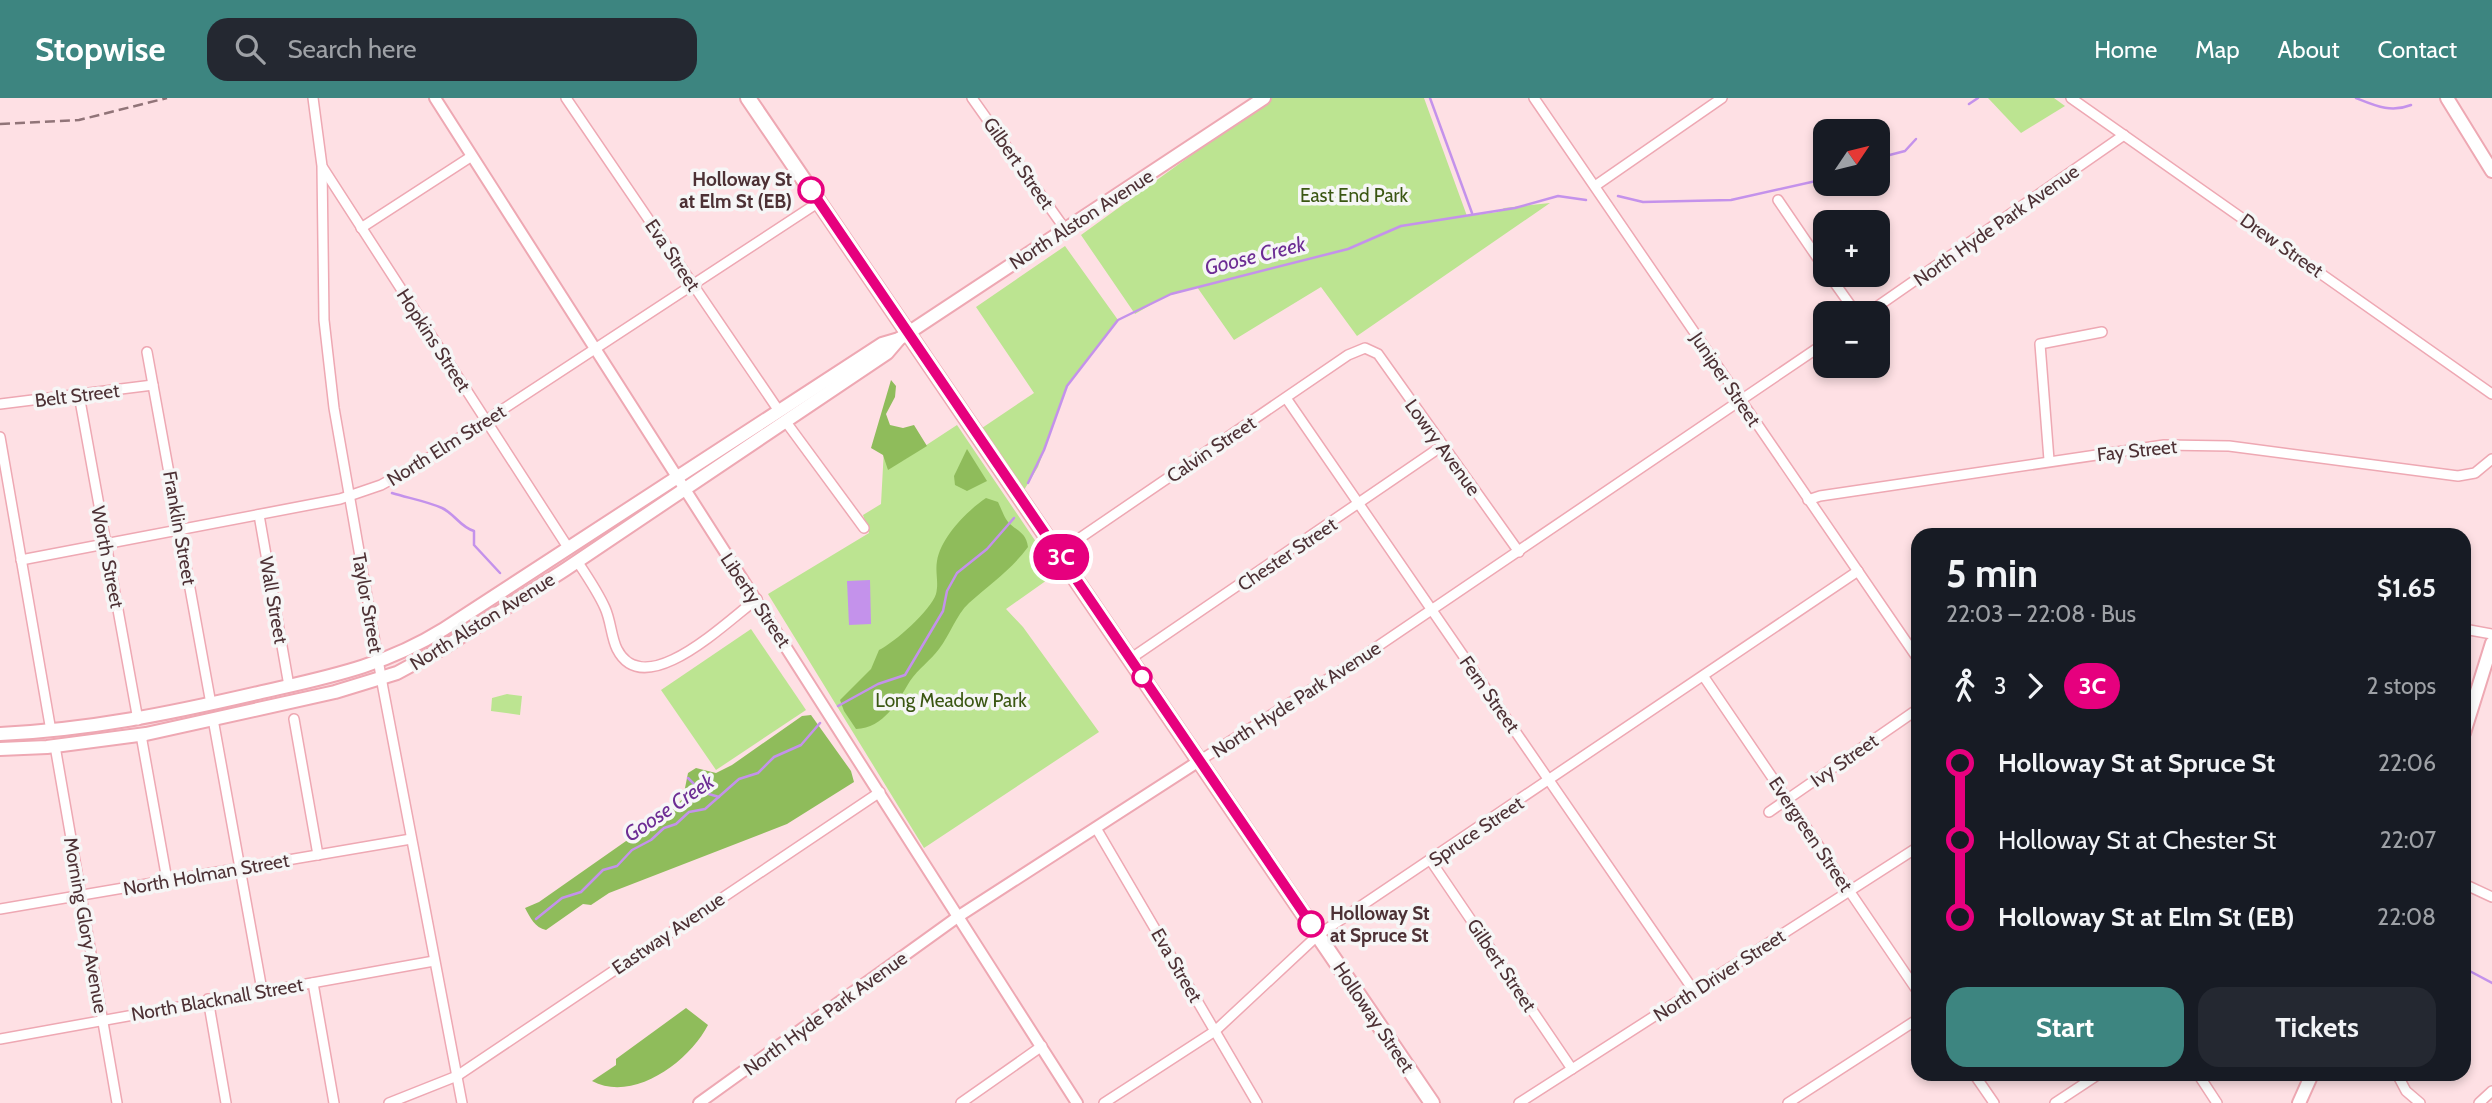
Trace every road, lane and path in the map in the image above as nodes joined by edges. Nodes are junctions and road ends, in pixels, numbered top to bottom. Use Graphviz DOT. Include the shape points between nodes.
graph roads {
  1 [pos="313,98"];
  2 [pos="435,98"];
  3 [pos="566,98"];
  4 [pos="747,98"];
  5 [pos="972,98"];
  6 [pos="1264,98"];
  7 [pos="1534,98"];
  8 [pos="2071,98"];
  9 [pos="2447,98"];
  10 [pos="1716,100"];
  11 [pos="1248,102"];
  12 [pos="2124,135"];
  13 [pos="472,156"];
  14 [pos="322,166"];
  15 [pos="2492,171"];
  16 [pos="1595,186"];
  17 [pos="1778,200"];
  18 [pos="819,202"];
  19 [pos="361,228"];
  20 [pos="1065,229"];
  21 [pos="1813,251"];
  22 [pos="693,285"];
  23 [pos="1885,301"];
  24 [pos="2102,332"];
  25 [pos="904,336"];
  26 [pos="596,348"];
  27 [pos="1365,348"];
  28 [pos="1813,351"];
  29 [pos="147,352"];
  30 [pos="153,384"];
  31 [pos="2492,394"];
  32 [pos="79,395"];
  33 [pos="1286,398"];
  34 [pos="1741,401"];
  35 [pos="0,404"];
  36 [pos="782,416"];
  37 [pos="485,421"];
  38 [pos="0,437"];
  39 [pos="1442,446"];
  40 [pos="2492,459"];
  41 [pos="2049,460"];
  42 [pos="676,479"];
  43 [pos="683,491"];
  44 [pos="350,496"];
  45 [pos="1808,500"];
  46 [pos="1359,504"];
  47 [pos="259,515"];
  48 [pos="0,516"];
  49 [pos="13,516"];
  50 [pos="864,528"];
  51 [pos="180,531"];
  52 [pos="106,545"];
  53 [pos="569,549"];
  54 [pos="1518,552"];
  55 [pos="1058,553"];
  56 [pos="20,560"];
  57 [pos="577,561"];
  58 [pos="1858,571"];
  59 [pos="757,599"];
  60 [pos="1432,610"];
  61 [pos="2471,630"];
  62 [pos="2492,634"];
  63 [pos="2492,643"];
  64 [pos="1911,649"];
  65 [pos="1130,659"];
  66 [pos="379,663"];
  67 [pos="1704,677"];
  68 [pos="382,679"];
  69 [pos="289,685"];
  70 [pos="211,704"];
  71 [pos="2471,710"];
  72 [pos="1911,714"];
  73 [pos="213,719"];
  74 [pos="294,719"];
  75 [pos="138,720"];
  76 [pos="51,731"];
  77 [pos="0,734"];
  78 [pos="141,735"];
  79 [pos="55,746"];
  80 [pos="0,749"];
  81 [pos="1199,761"];
  82 [pos="1550,781"];
  83 [pos="880,792"];
  84 [pos="1787,799"];
  85 [pos="1769,812"];
  86 [pos="1096,828"];
  87 [pos="411,839"];
  88 [pos="1911,852"];
  89 [pos="318,855"];
  90 [pos="1431,861"];
  91 [pos="240,868"];
  92 [pos="167,880"];
  93 [pos="2471,887"];
  94 [pos="1850,891"];
  95 [pos="81,895"];
  96 [pos="2492,897"];
  97 [pos="0,909"];
  98 [pos="959,916"];
  99 [pos="1318,935"];
  100 [pos="434,961"];
  101 [pos="1911,982"];
  102 [pos="313,983"];
  103 [pos="262,990"];
  104 [pos="1694,992"];
  105 [pos="208,999"];
  106 [pos="102,1018"];
  107 [pos="1911,1024"];
  108 [pos="1215,1031"];
  109 [pos="0,1039"];
  110 [pos="1042,1046"];
  111 [pos="1572,1069"];
  112 [pos="457,1076"];
  113 [pos="1979,1081"];
  114 [pos="2088,1081"];
  115 [pos="2203,1081"];
  116 [pos="2309,1081"];
  117 [pos="2401,1081"];
  118 [pos="2492,1091"];
  119 [pos="117,1103"];
  120 [pos="226,1103"];
  121 [pos="334,1103"];
  122 [pos="389,1103"];
  123 [pos="462,1103"];
  124 [pos="699,1103"];
  125 [pos="961,1103"];
  126 [pos="1077,1103"];
  127 [pos="1104,1103"];
  128 [pos="1257,1103"];
  129 [pos="1432,1103"];
  130 [pos="1519,1103"];
  131 [pos="1788,1103"];
  132 [pos="1994,1103"];
  133 [pos="2055,1103"];
  134 [pos="2217,1103"];
  135 [pos="2299,1103"];
  136 [pos="2420,1103"];
  137 [pos="2479,1103"];
  1 -- 14 [label="street, Taylor Street"];
  2 -- 13 [label="street, Liberty Street"];
  3 -- 22 [label="street, Eva Street"];
  4 -- 18 [label="main road, Holloway Street"];
  5 -- 20 [label="street, Gilbert Street"];
  6 -- 11 [label="main road, North Alston Avenue"];
  7 -- 16 [label="street, Juniper Street"];
  8 -- 12 [label="street, Drew Street"];
  9 -- 15 [label="main road"];
  10 -- 16 [label="street"];
  11 -- 20 [label="main road, North Alston Avenue"];
  12 -- 23 [label="street, North Hyde Park Avenue"];
  12 -- 31 [label="street, Drew Street"];
  13 -- 19 [label="street"];
  13 -- 26 [label="street, Liberty Street"];
  14 -- 19 [label="street, Hopkins Street"];
  14 -- 44 [label="street, Taylor Street" via="324,320"];
  16 -- 34 [label="street, Juniper Street"];
  17 -- 21 [label="street"];
  18 -- 22 [label="street, North Elm Street"];
  18 -- 25 [label="main road, Holloway Street"];
  19 -- 37 [label="street, Hopkins Street"];
  20 -- 25 [label="main road, North Alston Avenue"];
  22 -- 26 [label="street, North Elm Street"];
  22 -- 36 [label="street, Eva Street"];
  24 -- 41 [label="street" via="2040,344"];
  25 -- 36 [label="main road, North Alston Avenue" via="887,353"];
  25 -- 55 [label="main road, Holloway Street"];
  26 -- 37 [label="street, North Elm Street"];
  26 -- 42 [label="street, Liberty Street"];
  27 -- 33 [label="street, Calvin Street"];
  27 -- 39 [label="street, Lowry Avenue" via="1378,354"];
  28 -- 34 [label="street, North Hyde Park Avenue"];
  29 -- 30 [label="street, Franklin Street"];
  30 -- 32 [label="street, Belt Street"];
  30 -- 51 [label="street, Franklin Street"];
  32 -- 35 [label="street, Belt Street"];
  32 -- 52 [label="street, Worth Street"];
  33 -- 46 [label="street, Fern Street"];
  33 -- 55 [label="street, Calvin Street"];
  34 -- 45 [label="street, Juniper Street"];
  34 -- 54 [label="street, North Hyde Park Avenue"];
  36 -- 42 [label="main road, North Alston Avenue"];
  36 -- 43 [label="main road, North Alston Avenue"];
  36 -- 50 [label="street, Eva Street"];
  37 -- 44 [label="street, North Elm Street" via="409,470"];
  37 -- 53 [label="street, Hopkins Street"];
  38 -- 49 [label="street"];
  39 -- 46 [label="street, Chester Street"];
  39 -- 54 [label="street, Lowry Avenue"];
  40 -- 41 [label="street, Fay Street" via="2468,475 2200,445 2142,447"];
  41 -- 45 [label="street, Fay Street"];
  42 -- 43 [label="street, Liberty Street"];
  42 -- 53 [label="main road, North Alston Avenue"];
  43 -- 57 [label="main road, North Alston Avenue"];
  43 -- 59 [label="street, Liberty Street"];
  44 -- 47 [label="street, North Elm Street"];
  44 -- 66 [label="street, Taylor Street"];
  45 -- 58 [label="street, Juniper Street"];
  46 -- 60 [label="street, Fern Street"];
  46 -- 65 [label="street, Chester Street"];
  47 -- 51 [label="street, North Elm Street"];
  47 -- 69 [label="street, Wall Street"];
  48 -- 49 [label="street"];
  49 -- 56 [label="street"];
  51 -- 52 [label="street, North Elm Street"];
  51 -- 70 [label="street, Franklin Street"];
  52 -- 56 [label="street, North Elm Street"];
  52 -- 75 [label="street, Worth Street"];
  53 -- 66 [label="main road, North Alston Avenue" via="423,642"];
  54 -- 60 [label="street, North Hyde Park Avenue"];
  55 -- 65 [label="main road, Holloway Street"];
  56 -- 76 [label="street"];
  57 -- 59 [label="street" via="604,605 617,649 629,662 644,668 672,663"];
  57 -- 68 [label="main road, North Alston Avenue" via="433,654"];
  58 -- 64 [label="street, Juniper Street"];
  58 -- 67 [label="street, Spruce Street"];
  59 -- 83 [label="street, Liberty Street"];
  60 -- 81 [label="street, North Hyde Park Avenue"];
  60 -- 82 [label="street, Fern Street"];
  61 -- 62 [label="street"];
  63 -- 71 [label="main road"];
  65 -- 81 [label="main road, Holloway Street"];
  66 -- 68 [label="street, Taylor Street"];
  66 -- 69 [label="main road, North Alston Avenue"];
  67 -- 82 [label="street, Spruce Street"];
  67 -- 84 [label="street, Evergreen Street"];
  68 -- 73 [label="main road, North Alston Avenue"];
  68 -- 87 [label="street, Taylor Street"];
  69 -- 70 [label="main road, North Alston Avenue"];
  70 -- 75 [label="main road, North Alston Avenue"];
  72 -- 84 [label="street, Ivy Street"];
  73 -- 78 [label="main road, North Alston Avenue"];
  73 -- 91 [label="street"];
  74 -- 89 [label="street"];
  75 -- 76 [label="main road, North Alston Avenue"];
  76 -- 77 [label="main road, North Alston Avenue"];
  78 -- 79 [label="main road, North Alston Avenue"];
  78 -- 92 [label="street"];
  79 -- 80 [label="main road, North Alston Avenue"];
  79 -- 95 [label="street, Morning Glory Avenue"];
  81 -- 86 [label="street, North Hyde Park Avenue"];
  81 -- 99 [label="main road, Holloway Street"];
  82 -- 90 [label="street, Spruce Street"];
  82 -- 104 [label="street, Fern Street"];
  83 -- 98 [label="street, Liberty Street"];
  83 -- 112 [label="street, Eastway Avenue"];
  84 -- 85 [label="street, Ivy Street"];
  84 -- 94 [label="street, Evergreen Street"];
  86 -- 98 [label="street, North Hyde Park Avenue"];
  86 -- 108 [label="street, Eva Street"];
  87 -- 89 [label="street, North Holman Street"];
  87 -- 100 [label="street, Taylor Street"];
  88 -- 94 [label="street, North Driver Street"];
  89 -- 91 [label="street, North Holman Street"];
  90 -- 99 [label="street, Spruce Street"];
  90 -- 111 [label="street, Gilbert Street"];
  91 -- 92 [label="street, North Holman Street"];
  91 -- 103 [label="street"];
  92 -- 95 [label="street, North Holman Street"];
  93 -- 96 [label="street"];
  94 -- 101 [label="street, Evergreen Street"];
  94 -- 104 [label="street, North Driver Street"];
  95 -- 97 [label="street, North Holman Street"];
  95 -- 106 [label="street, Morning Glory Avenue"];
  98 -- 110 [label="street, Liberty Street"];
  98 -- 124 [label="street, North Hyde Park Avenue"];
  99 -- 108 [label="street, Spruce Street"];
  99 -- 129 [label="main road, Holloway Street"];
  100 -- 102 [label="street, North Blacknall Street"];
  100 -- 112 [label="street, Taylor Street"];
  102 -- 103 [label="street, North Blacknall Street"];
  102 -- 121 [label="street"];
  103 -- 105 [label="street, North Blacknall Street"];
  104 -- 111 [label="street, North Driver Street"];
  105 -- 106 [label="street, North Blacknall Street"];
  105 -- 120 [label="street"];
  106 -- 109 [label="street, North Blacknall Street"];
  106 -- 119 [label="street, Morning Glory Avenue"];
  107 -- 131 [label="street"];
  108 -- 127 [label="street, Spruce Street"];
  108 -- 128 [label="street, Eva Street"];
  110 -- 125 [label="street"];
  110 -- 126 [label="street, Liberty Street"];
  111 -- 130 [label="street, North Driver Street"];
  112 -- 122 [label="street, Eastway Avenue"];
  112 -- 123 [label="street, Taylor Street"];
  113 -- 132 [label="street"];
  114 -- 133 [label="street"];
  115 -- 134 [label="street"];
  116 -- 135 [label="main road"];
  117 -- 136 [label="street"];
  118 -- 137 [label="street"];
}
